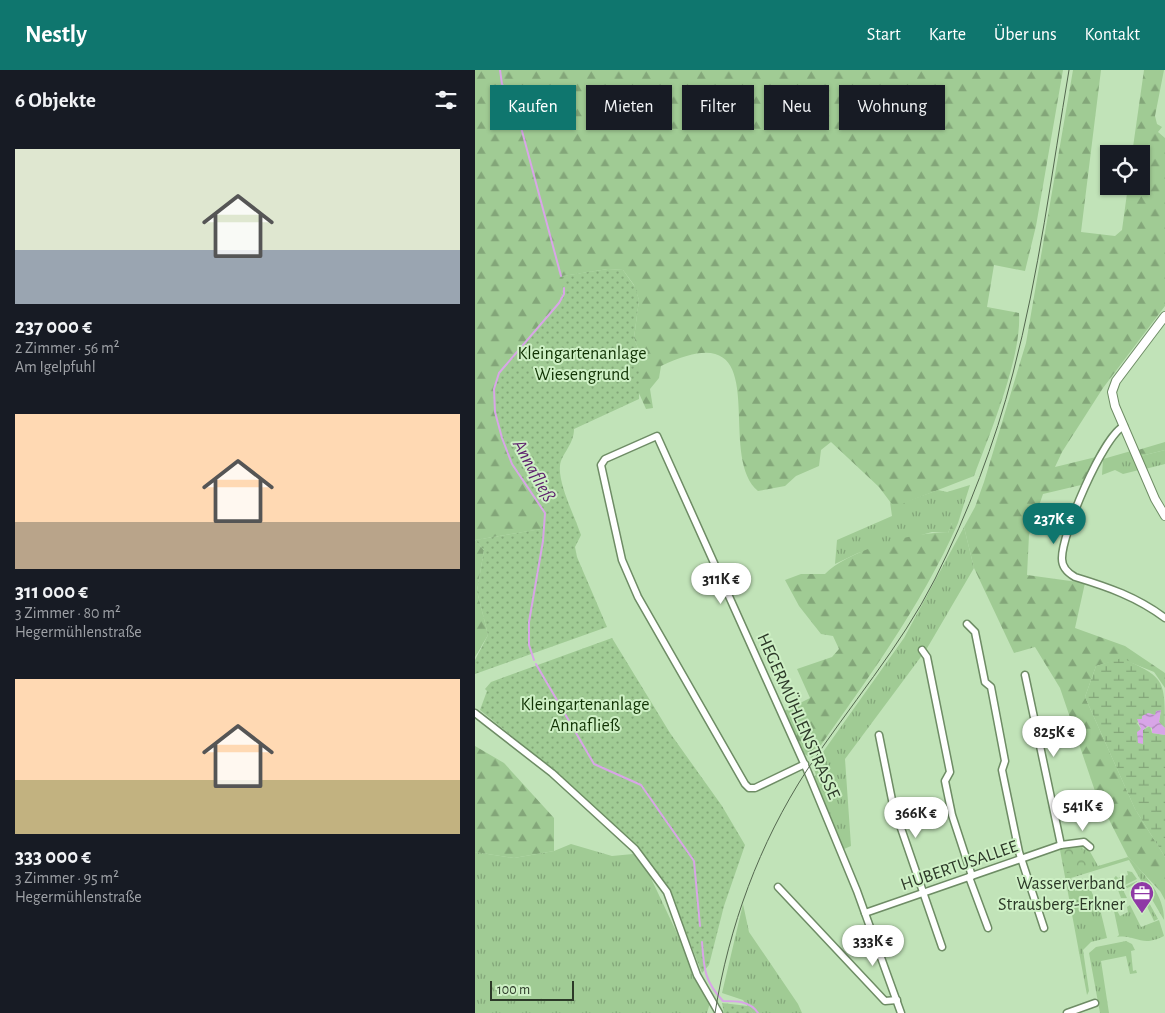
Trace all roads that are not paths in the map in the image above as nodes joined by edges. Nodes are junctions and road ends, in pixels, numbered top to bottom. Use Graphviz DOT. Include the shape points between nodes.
graph roads {
  1 [pos="1165,316"];
  2 [pos="1162,326"];
  3 [pos="1124,426"];
  4 [pos="1165,516"];
  5 [pos="1165,618"];
  6 [pos="967,624"];
  7 [pos="922,650"];
  8 [pos="1025,675"];
  9 [pos="475,713"];
  10 [pos="879,735"];
  11 [pos="805,764"];
  12 [pos="1061,845"];
  13 [pos="1090,847"];
  14 [pos="1021,860"];
  15 [pos="971,876"];
  16 [pos="778,887"];
  17 [pos="923,893"];
  18 [pos="865,913"];
  19 [pos="988,928"];
  20 [pos="1044,928"];
  21 [pos="942,947"];
  22 [pos="897,1000"];
  23 [pos="1095,1003"];
  24 [pos="719,1013"];
  25 [pos="901,1013"];
  26 [pos="1067,1013"];
  1 -- 2 [label="street"];
  2 -- 3 [label="street" via="1112,390"];
  3 -- 4 [label="street"];
  3 -- 5 [label="street" via="1115,431 1089,478 1071,523 1063,564 1075,577 1121,592"];
  6 -- 14 [label="street" via="975,632 985,682 991,687 1005,761 1002,770"];
  7 -- 15 [label="street" via="927,657 949,772 945,782 952,815"];
  8 -- 12 [label="street"];
  9 -- 24 [label="street" via="558,778 635,848 667,892 697,975"];
  10 -- 17 [label="street" via="893,805"];
  11 -- 11 [label="street, HEGERMÜHLENSTRASSE" via="657,436 605,459 601,465 622,560 641,603 749,788"];
  11 -- 18 [label="street, HEGERMÜHLENSTRASSE"];
  12 -- 13 [label="street, HUBERTUSALLEE" via="1084,842"];
  12 -- 14 [label="street, HUBERTUSALLEE"];
  14 -- 15 [label="street, HUBERTUSALLEE"];
  14 -- 20 [label="street"];
  15 -- 17 [label="street, HUBERTUSALLEE"];
  15 -- 19 [label="street"];
  16 -- 22 [label="street" via="885,1001"];
  17 -- 18 [label="street, HUBERTUSALLEE"];
  17 -- 21 [label="street"];
  18 -- 22 [label="street, HEGERMÜHLENSTRASSE"];
  22 -- 25 [label="street, HEGERMÜHLENSTRASSE"];
  23 -- 26 [label="street"];
}
